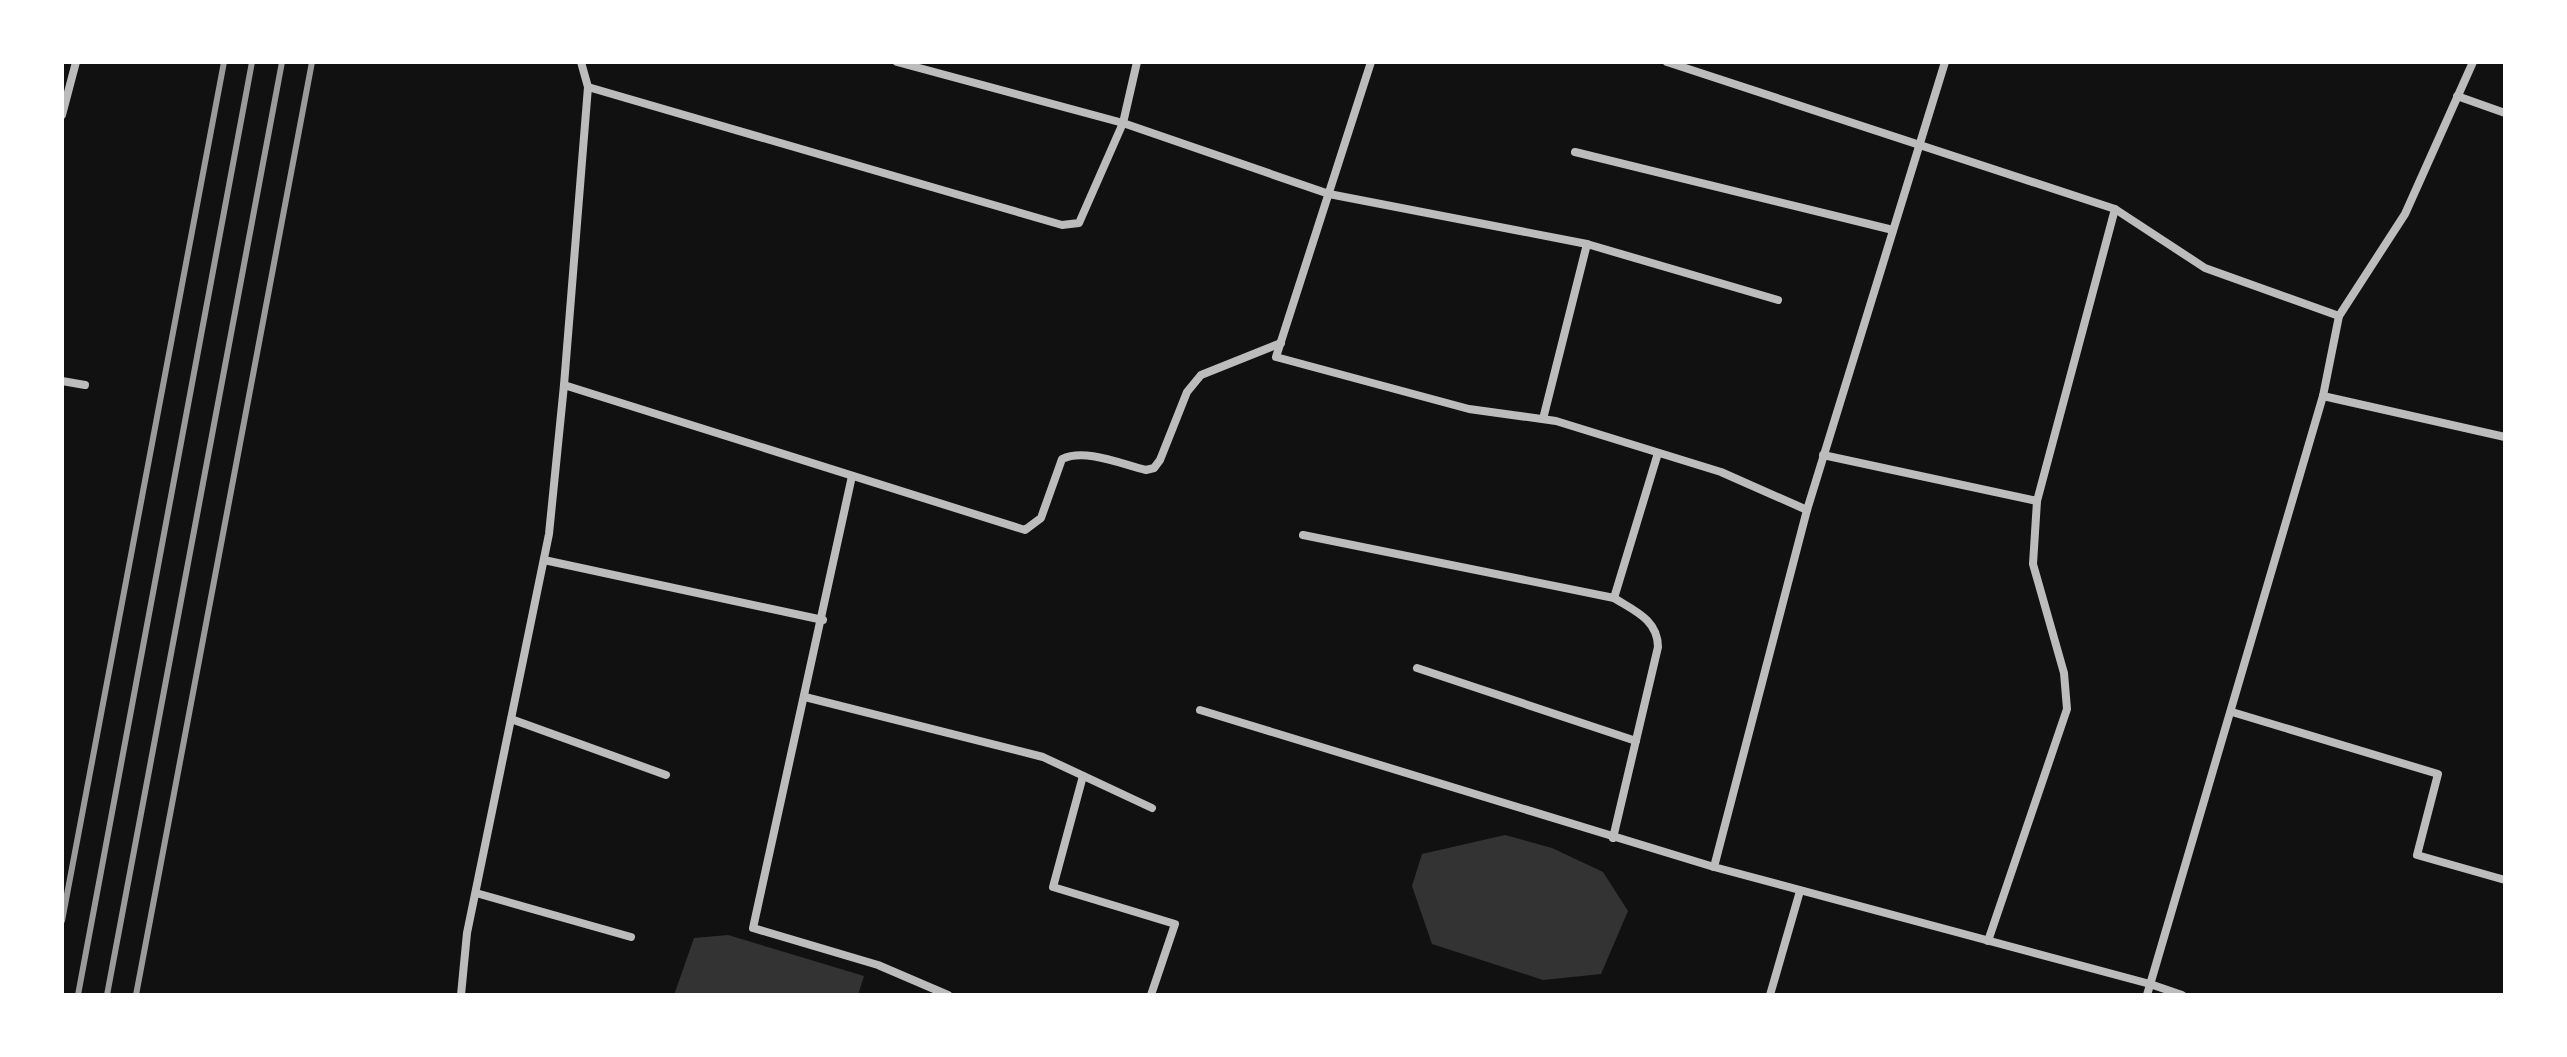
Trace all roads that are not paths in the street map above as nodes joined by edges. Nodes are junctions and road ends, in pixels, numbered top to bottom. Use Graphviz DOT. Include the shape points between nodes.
graph roads {
  1 [pos="76,62"];
  2 [pos="581,62"];
  3 [pos="897,62"];
  4 [pos="1137,62"];
  5 [pos="1371,62"];
  6 [pos="1667,62"];
  7 [pos="1945,62"];
  8 [pos="2473,62"];
  9 [pos="588,87"];
  10 [pos="2457,96"];
  11 [pos="2505,113"];
  12 [pos="62,115"];
  13 [pos="1123,123"];
  14 [pos="1919,145"];
  15 [pos="1575,152"];
  16 [pos="1329,194"];
  17 [pos="2115,209"];
  18 [pos="1893,230"];
  19 [pos="1587,244"];
  20 [pos="1778,300"];
  21 [pos="2339,316"];
  22 [pos="1281,343"];
  23 [pos="62,381"];
  24 [pos="85,385"];
  25 [pos="564,385"];
  26 [pos="2323,396"];
  27 [pos="1543,419"];
  28 [pos="2505,437"];
  29 [pos="1658,453"];
  30 [pos="1823,455"];
  31 [pos="852,476"];
  32 [pos="2037,501"];
  33 [pos="1807,510"];
  34 [pos="1303,535"];
  35 [pos="544,560"];
  36 [pos="1614,598"];
  37 [pos="823,620"];
  38 [pos="1417,668"];
  39 [pos="805,697"];
  40 [pos="1200,710"];
  41 [pos="2232,712"];
  42 [pos="511,719"];
  43 [pos="1636,741"];
  44 [pos="666,775"];
  45 [pos="1083,776"];
  46 [pos="1152,808"];
  47 [pos="1613,838"];
  48 [pos="1714,867"];
  49 [pos="2505,880"];
  50 [pos="1800,891"];
  51 [pos="476,893"];
  52 [pos="631,937"];
  53 [pos="1988,941"];
  54 [pos="2150,984"];
  55 [pos="461,995"];
  56 [pos="948,995"];
  57 [pos="1151,995"];
  58 [pos="1770,995"];
  59 [pos="2147,995"];
  60 [pos="2182,995"];
  1 -- 12 [label="street"];
  2 -- 9 [label="street"];
  3 -- 13 [label="street"];
  4 -- 13 [label="street"];
  5 -- 16 [label="street"];
  6 -- 14 [label="street"];
  7 -- 14 [label="street"];
  8 -- 10 [label="street"];
  9 -- 13 [label="street" via="1062,225 1079,223"];
  9 -- 25 [label="street"];
  10 -- 11 [label="street"];
  10 -- 21 [label="street" via="2405,214"];
  13 -- 16 [label="street"];
  14 -- 17 [label="street"];
  14 -- 18 [label="street"];
  15 -- 18 [label="street"];
  16 -- 19 [label="street"];
  16 -- 22 [label="street"];
  17 -- 21 [label="street" via="2205,268"];
  17 -- 32 [label="street"];
  18 -- 30 [label="street"];
  19 -- 20 [label="street"];
  19 -- 27 [label="street"];
  21 -- 26 [label="street"];
  22 -- 27 [label="street" via="1276,357 1469,409"];
  22 -- 31 [label="street" via="1201,375 1187,392 1154,468 1082,455 1062,459 1041,518 1025,530"];
  23 -- 24 [label="street"];
  25 -- 31 [label="street"];
  25 -- 35 [label="street"];
  26 -- 28 [label="street"];
  26 -- 41 [label="street"];
  27 -- 29 [label="street"];
  29 -- 33 [label="street" via="1721,472"];
  29 -- 36 [label="street"];
  30 -- 32 [label="street"];
  30 -- 33 [label="street"];
  31 -- 37 [label="street"];
  32 -- 53 [label="street" via="2033,564 2064,673 2067,709"];
  33 -- 48 [label="street"];
  34 -- 36 [label="street"];
  35 -- 37 [label="street"];
  35 -- 42 [label="street"];
  36 -- 43 [label="street" via="1648,619 1658,637"];
  37 -- 39 [label="street"];
  38 -- 43 [label="street"];
  39 -- 45 [label="street" via="1043,757"];
  39 -- 56 [label="street" via="753,928 878,965"];
  40 -- 47 [label="street"];
  41 -- 49 [label="street" via="2438,774 2417,855"];
  41 -- 54 [label="street"];
  42 -- 44 [label="street"];
  42 -- 51 [label="street"];
  43 -- 47 [label="street"];
  45 -- 46 [label="street"];
  45 -- 57 [label="street" via="1053,887 1175,924"];
  47 -- 48 [label="street"];
  48 -- 50 [label="street"];
  50 -- 53 [label="street"];
  50 -- 58 [label="street"];
  51 -- 52 [label="street"];
  51 -- 55 [label="street"];
  53 -- 54 [label="street"];
  54 -- 59 [label="street"];
  54 -- 60 [label="street"];
}
